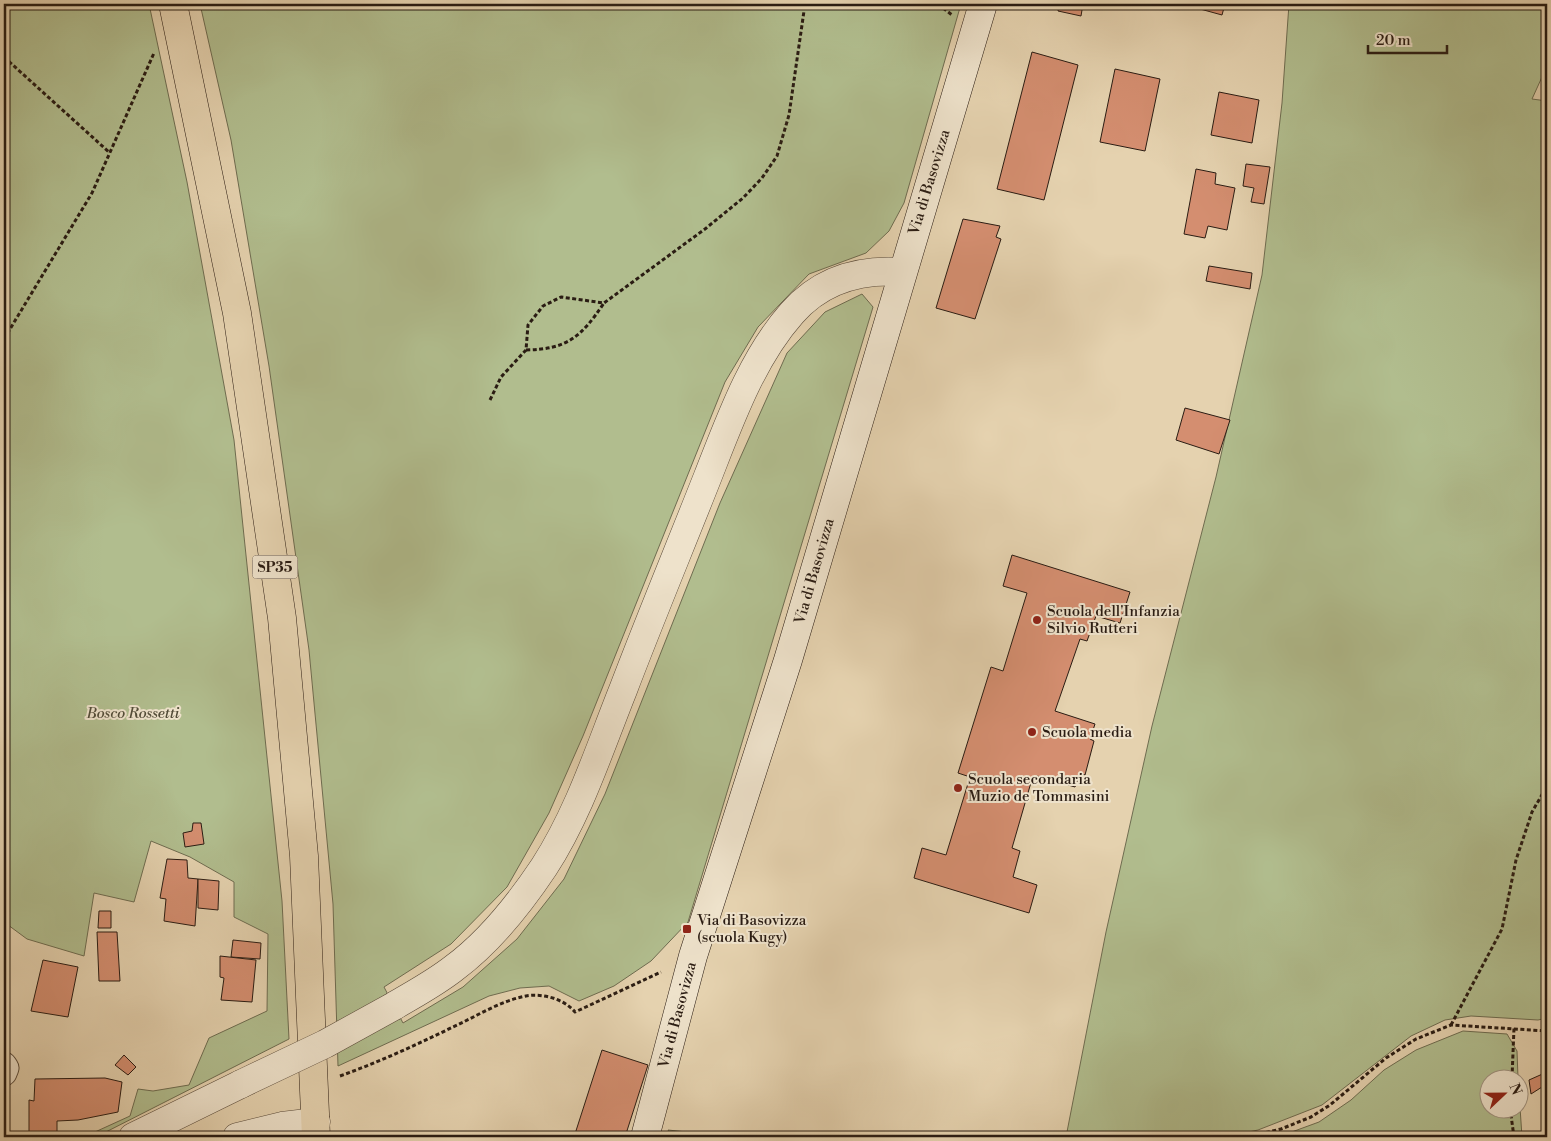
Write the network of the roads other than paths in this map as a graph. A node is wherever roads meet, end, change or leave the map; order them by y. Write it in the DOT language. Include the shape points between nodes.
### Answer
graph roads {
  1 [pos="983,4"];
  2 [pos="173,7"];
  3 [pos="902,272"];
  4 [pos="4,1066"];
  5 [pos="4,1073"];
  6 [pos="316,1130"];
  7 [pos="133,1137"];
  8 [pos="237,1137"];
  9 [pos="645,1137"];
  1 -- 3 [label="street, Via di Basovizza"];
  2 -- 6 [label="main road, SP35" via="237,312 282,618 304,856"];
  3 -- 7 [label="street, bridge" via="860,272 837,280 816,292 793,312 772,339 725,433 570,819 544,866 499,924 456,967 394,1006 325,1044"];
  3 -- 9 [label="street, Via di Basovizza" via="788,660 693,956"];
  4 -- 5 [label="street"];
  6 -- 8 [label="street" via="248,1133"];
}
